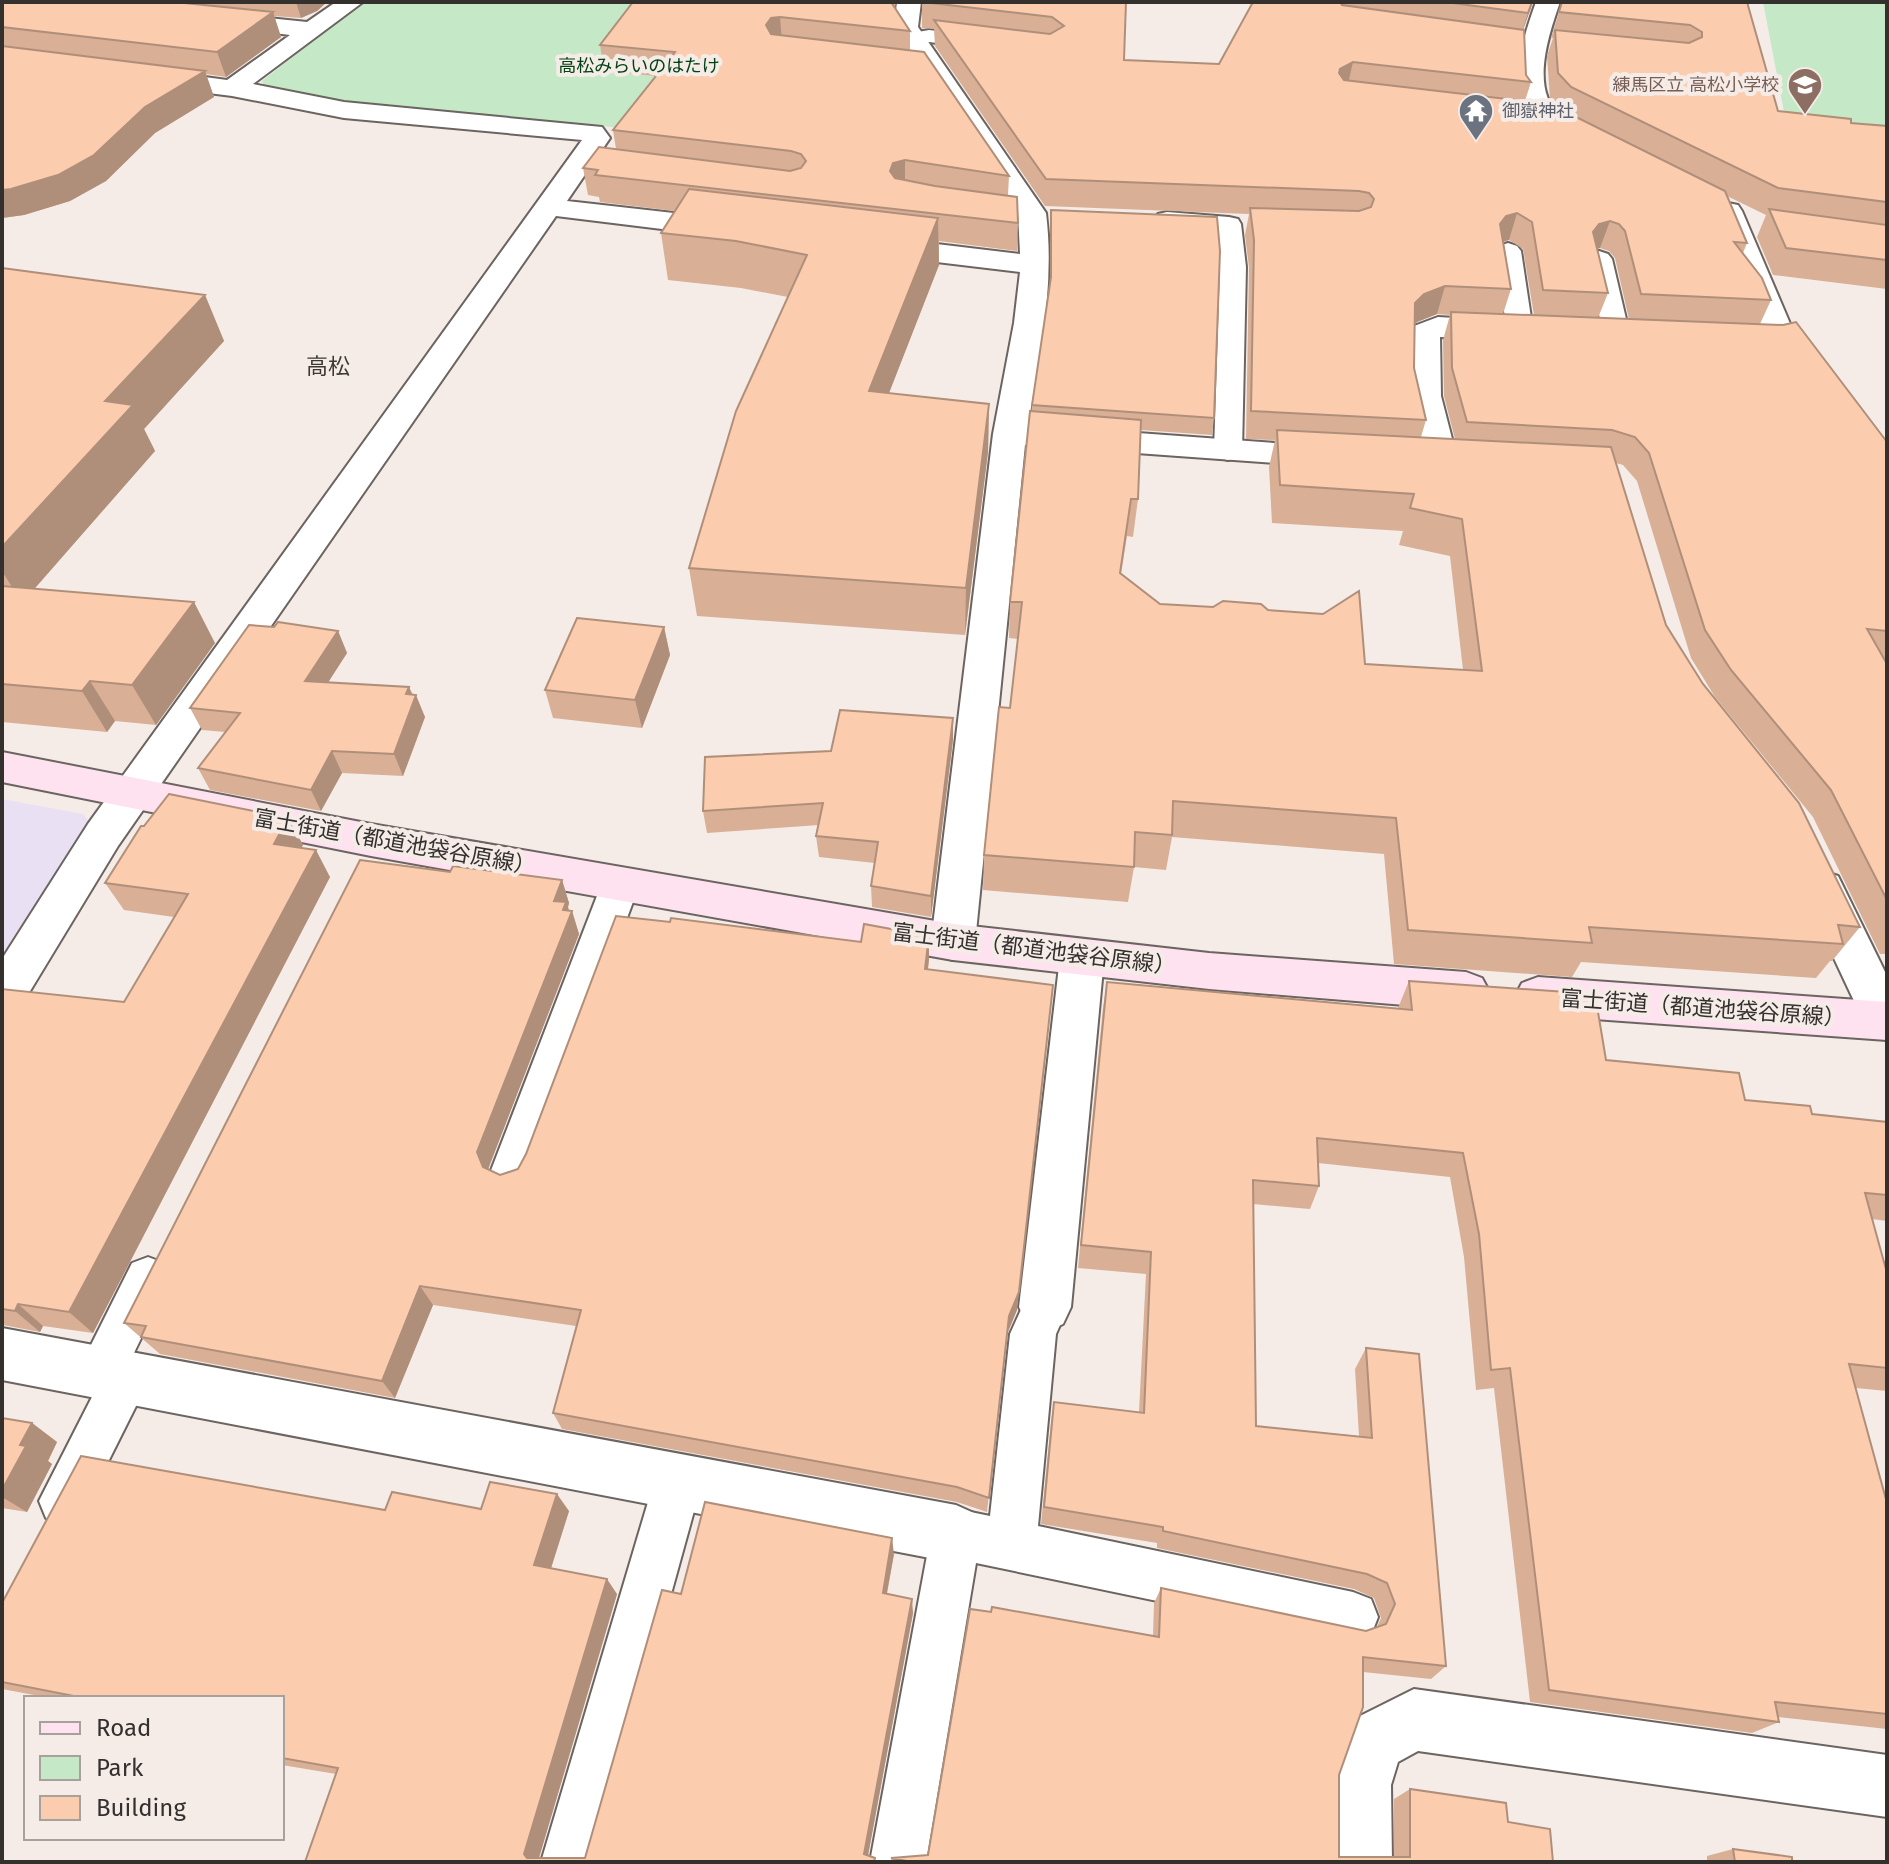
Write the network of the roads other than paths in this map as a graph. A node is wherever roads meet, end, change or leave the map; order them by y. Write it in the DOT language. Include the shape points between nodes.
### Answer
graph roads {
  1 [pos="351,2"];
  2 [pos="909,2"];
  3 [pos="1548,2"];
  4 [pos="189,17"];
  5 [pos="312,30"];
  6 [pos="1004,45"];
  7 [pos="1527,47"];
  8 [pos="1562,48"];
  9 [pos="920,58"];
  10 [pos="128,75"];
  11 [pos="232,88"];
  12 [pos="1522,118"];
  13 [pos="1552,122"];
  14 [pos="1607,150"];
  15 [pos="581,162"];
  16 [pos="611,166"];
  17 [pos="550,207"];
  18 [pos="1148,218"];
  19 [pos="1229,224"];
  20 [pos="1260,225"];
  21 [pos="1758,226"];
  22 [pos="753,231"];
  23 [pos="847,243"];
  24 [pos="1508,251"];
  25 [pos="1599,259"];
  26 [pos="1035,265"];
  27 [pos="1534,331"];
  28 [pos="1618,336"];
  29 [pos="1709,339"];
  30 [pos="1010,434"];
  31 [pos="1228,451"];
  32 [pos="1361,458"];
  33 [pos="1441,462"];
  34 [pos="2,767"];
  35 [pos="134,791"];
  36 [pos="1808,856"];
  37 [pos="621,883"];
  38 [pos="953,942"];
  39 [pos="1082,958"];
  40 [pos="2,998"];
  41 [pos="1886,1021"];
  42 [pos="511,1173"];
  43 [pos="164,1247"];
  44 [pos="1045,1307"];
  45 [pos="2,1354"];
  46 [pos="113,1376"];
  47 [pos="678,1482"];
  48 [pos="956,1534"];
  49 [pos="43,1539"];
  50 [pos="1012,1545"];
  51 [pos="1353,1617"];
  52 [pos="1887,1786"];
  53 [pos="569,1862"];
  54 [pos="898,1862"];
  55 [pos="1360,1862"];
  1 -- 5 [label="street"];
  2 -- 9 [label="street" via="906,27"];
  3 -- 7 [label="street"];
  4 -- 5 [label="street"];
  5 -- 11 [label="street"];
  6 -- 9 [label="lane" via="929,36"];
  7 -- 8 [label="lane"];
  7 -- 13 [label="street" via="1534,101"];
  9 -- 26 [label="street" via="1033,214"];
  10 -- 11 [label="street"];
  11 -- 15 [label="street" via="344,110 597,135"];
  12 -- 13 [label="lane"];
  13 -- 14 [label="street"];
  15 -- 16 [label="lane"];
  15 -- 17 [label="street"];
  17 -- 22 [label="street"];
  17 -- 35 [label="street"];
  18 -- 19 [label="lane"];
  19 -- 20 [label="lane"];
  19 -- 31 [label="lane" via="1233,267"];
  21 -- 29 [label="street" via="1715,205 1779,333 1770,341"];
  23 -- 26 [label="street"];
  24 -- 27 [label="lane"];
  25 -- 28 [label="lane"];
  26 -- 30 [label="street"];
  27 -- 33 [label="street" via="1438,326 1425,333 1425,396"];
  30 -- 31 [label="street"];
  30 -- 38 [label="street"];
  31 -- 32 [label="street"];
  34 -- 35 [label="main road, 富士街道（都道池袋谷原線）"];
  35 -- 37 [label="main road, 富士街道（都道池袋谷原線）" via="364,854"];
  35 -- 40 [label="street"];
  36 -- 41 [label="street"];
  37 -- 38 [label="main road, 富士街道（都道池袋谷原線）"];
  37 -- 42 [label="lane"];
  38 -- 39 [label="main road, 富士街道（都道池袋谷原線）"];
  39 -- 41 [label="main road, 富士街道（都道池袋谷原線）"];
  39 -- 44 [label="street"];
  43 -- 46 [label="lane"];
  44 -- 50 [label="lane" via="1033,1334"];
  45 -- 46 [label="street"];
  46 -- 47 [label="street"];
  46 -- 49 [label="lane"];
  47 -- 48 [label="street"];
  47 -- 53 [label="lane"];
  48 -- 50 [label="lane"];
  48 -- 54 [label="lane"];
  50 -- 51 [label="lane"];
  52 -- 55 [label="street" via="1414,1720 1374,1742 1360,1785"];
}
